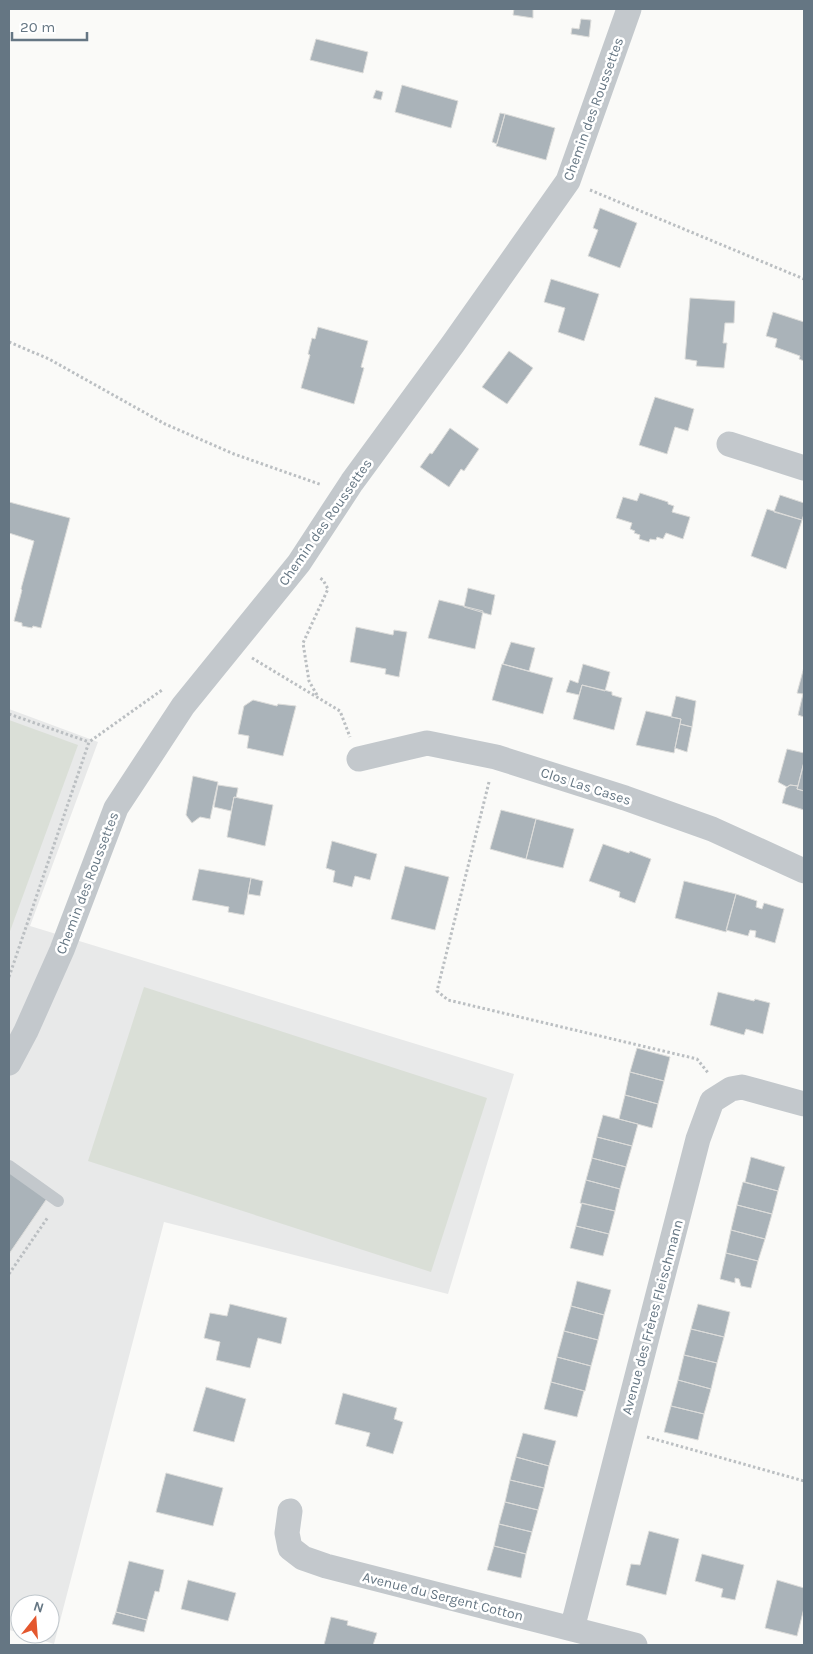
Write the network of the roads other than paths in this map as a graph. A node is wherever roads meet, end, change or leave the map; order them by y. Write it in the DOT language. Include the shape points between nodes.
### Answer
graph roads {
  1 [pos="629,9"];
  2 [pos="729,444"];
  3 [pos="804,468"];
  4 [pos="359,759"];
  5 [pos="804,871"];
  6 [pos="9,1063"];
  7 [pos="804,1104"];
  8 [pos="9,1166"];
  9 [pos="58,1201"];
  10 [pos="290,1511"];
  11 [pos="572,1629"];
  12 [pos="635,1645"];
  1 -- 6 [label="street, Chemin des Roussettes" via="568,181 352,482 299,563 183,706 116,808 62,950"];
  2 -- 3 [label="street"];
  4 -- 5 [label="street, Clos Las Cases" via="427,743 496,758 712,829"];
  7 -- 11 [label="street, Avenue des Frères Fleischmann" via="742,1087 723,1093 712,1101 698,1139"];
  8 -- 9 [label="lane"];
  10 -- 11 [label="street, Avenue du Sergent Cotton" via="287,1533 290,1548 304,1558"];
  11 -- 12 [label="street, Avenue du Sergent Cotton"];
}
